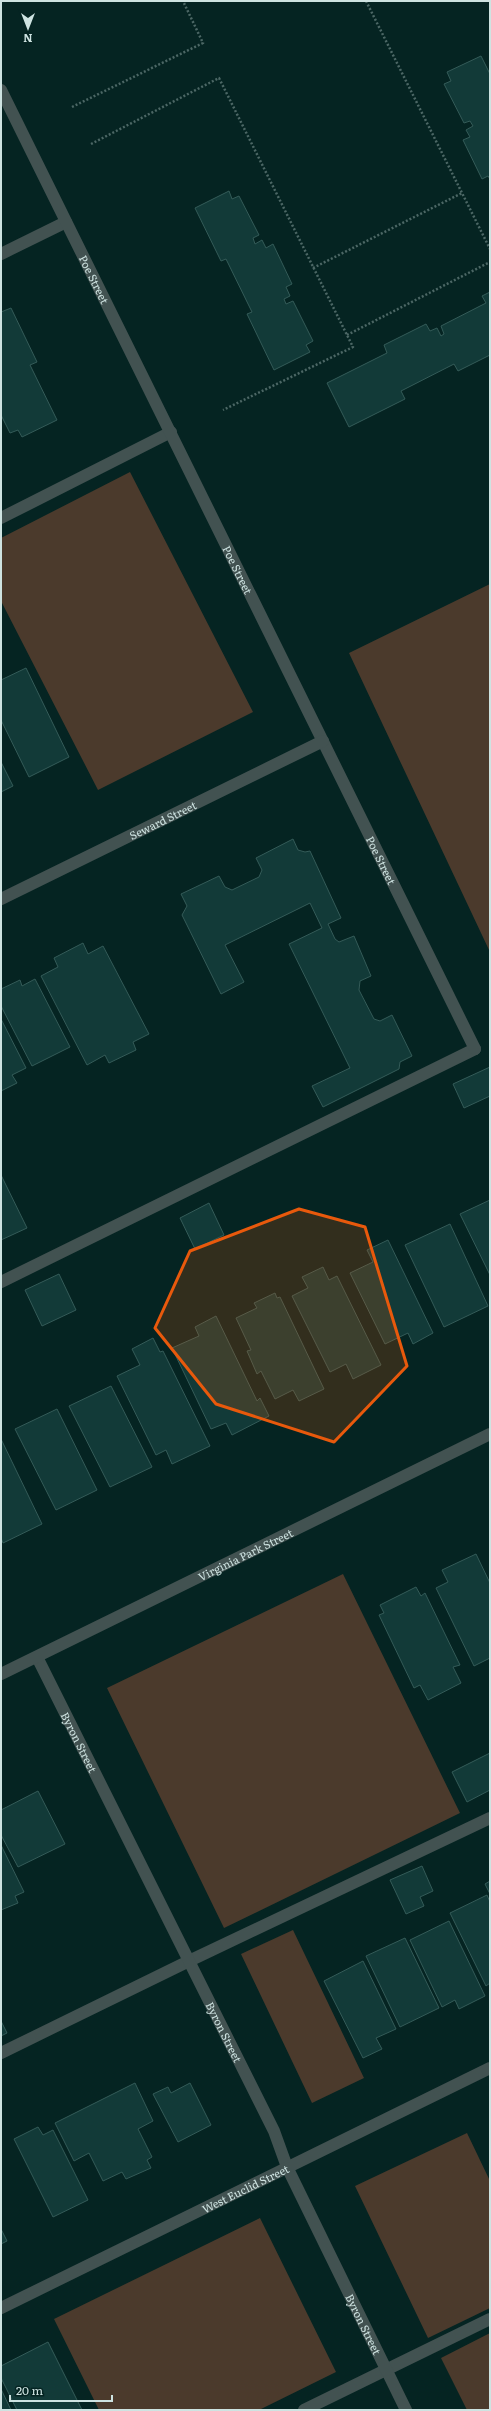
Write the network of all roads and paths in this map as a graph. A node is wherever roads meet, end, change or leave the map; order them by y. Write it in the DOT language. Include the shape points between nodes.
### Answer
graph roads {
  1 [pos="183,1"];
  2 [pos="366,1"];
  3 [pos="1,90"];
  4 [pos="72,107"];
  5 [pos="91,144"];
  6 [pos="462,193"];
  7 [pos="66,222"];
  8 [pos="490,249"];
  9 [pos="1,254"];
  10 [pos="490,262"];
  11 [pos="313,268"];
  12 [pos="347,335"];
  13 [pos="223,410"];
  14 [pos="171,432"];
  15 [pos="1,518"];
  16 [pos="323,740"];
  17 [pos="1,899"];
  18 [pos="1,1282"];
  19 [pos="490,1434"];
  20 [pos="37,1657"];
  21 [pos="1,1674"];
  22 [pos="490,1818"];
  23 [pos="189,1961"];
  24 [pos="1,2053"];
  25 [pos="490,2068"];
  26 [pos="287,2167"];
  27 [pos="1,2308"];
  28 [pos="490,2318"];
  29 [pos="386,2370"];
  30 [pos="304,2410"];
  31 [pos="406,2410"];
  1 -- 4 [label="path" via="203,43"];
  2 -- 6 [label="path"];
  3 -- 7 [label="street, Poe Street"];
  5 -- 11 [label="path" via="219,78"];
  6 -- 8 [label="path"];
  6 -- 11 [label="path"];
  7 -- 9 [label="street"];
  7 -- 14 [label="street, Poe Street"];
  10 -- 12 [label="path"];
  11 -- 12 [label="path"];
  12 -- 13 [label="path" via="353,347"];
  14 -- 15 [label="street"];
  14 -- 16 [label="street, Poe Street"];
  16 -- 17 [label="street, Seward Street"];
  16 -- 18 [label="street, Poe Street" via="476,1048"];
  19 -- 20 [label="street, Virginia Park Street"];
  20 -- 21 [label="street, Virginia Park Street"];
  20 -- 23 [label="street, Byron Street"];
  22 -- 23 [label="street"];
  23 -- 24 [label="street"];
  23 -- 26 [label="street, Byron Street" via="274,2131"];
  25 -- 26 [label="street, West Euclid Street"];
  26 -- 27 [label="street, West Euclid Street"];
  26 -- 29 [label="street, Byron Street"];
  28 -- 29 [label="street"];
  29 -- 30 [label="street"];
  29 -- 31 [label="street, Byron Street"];
}
